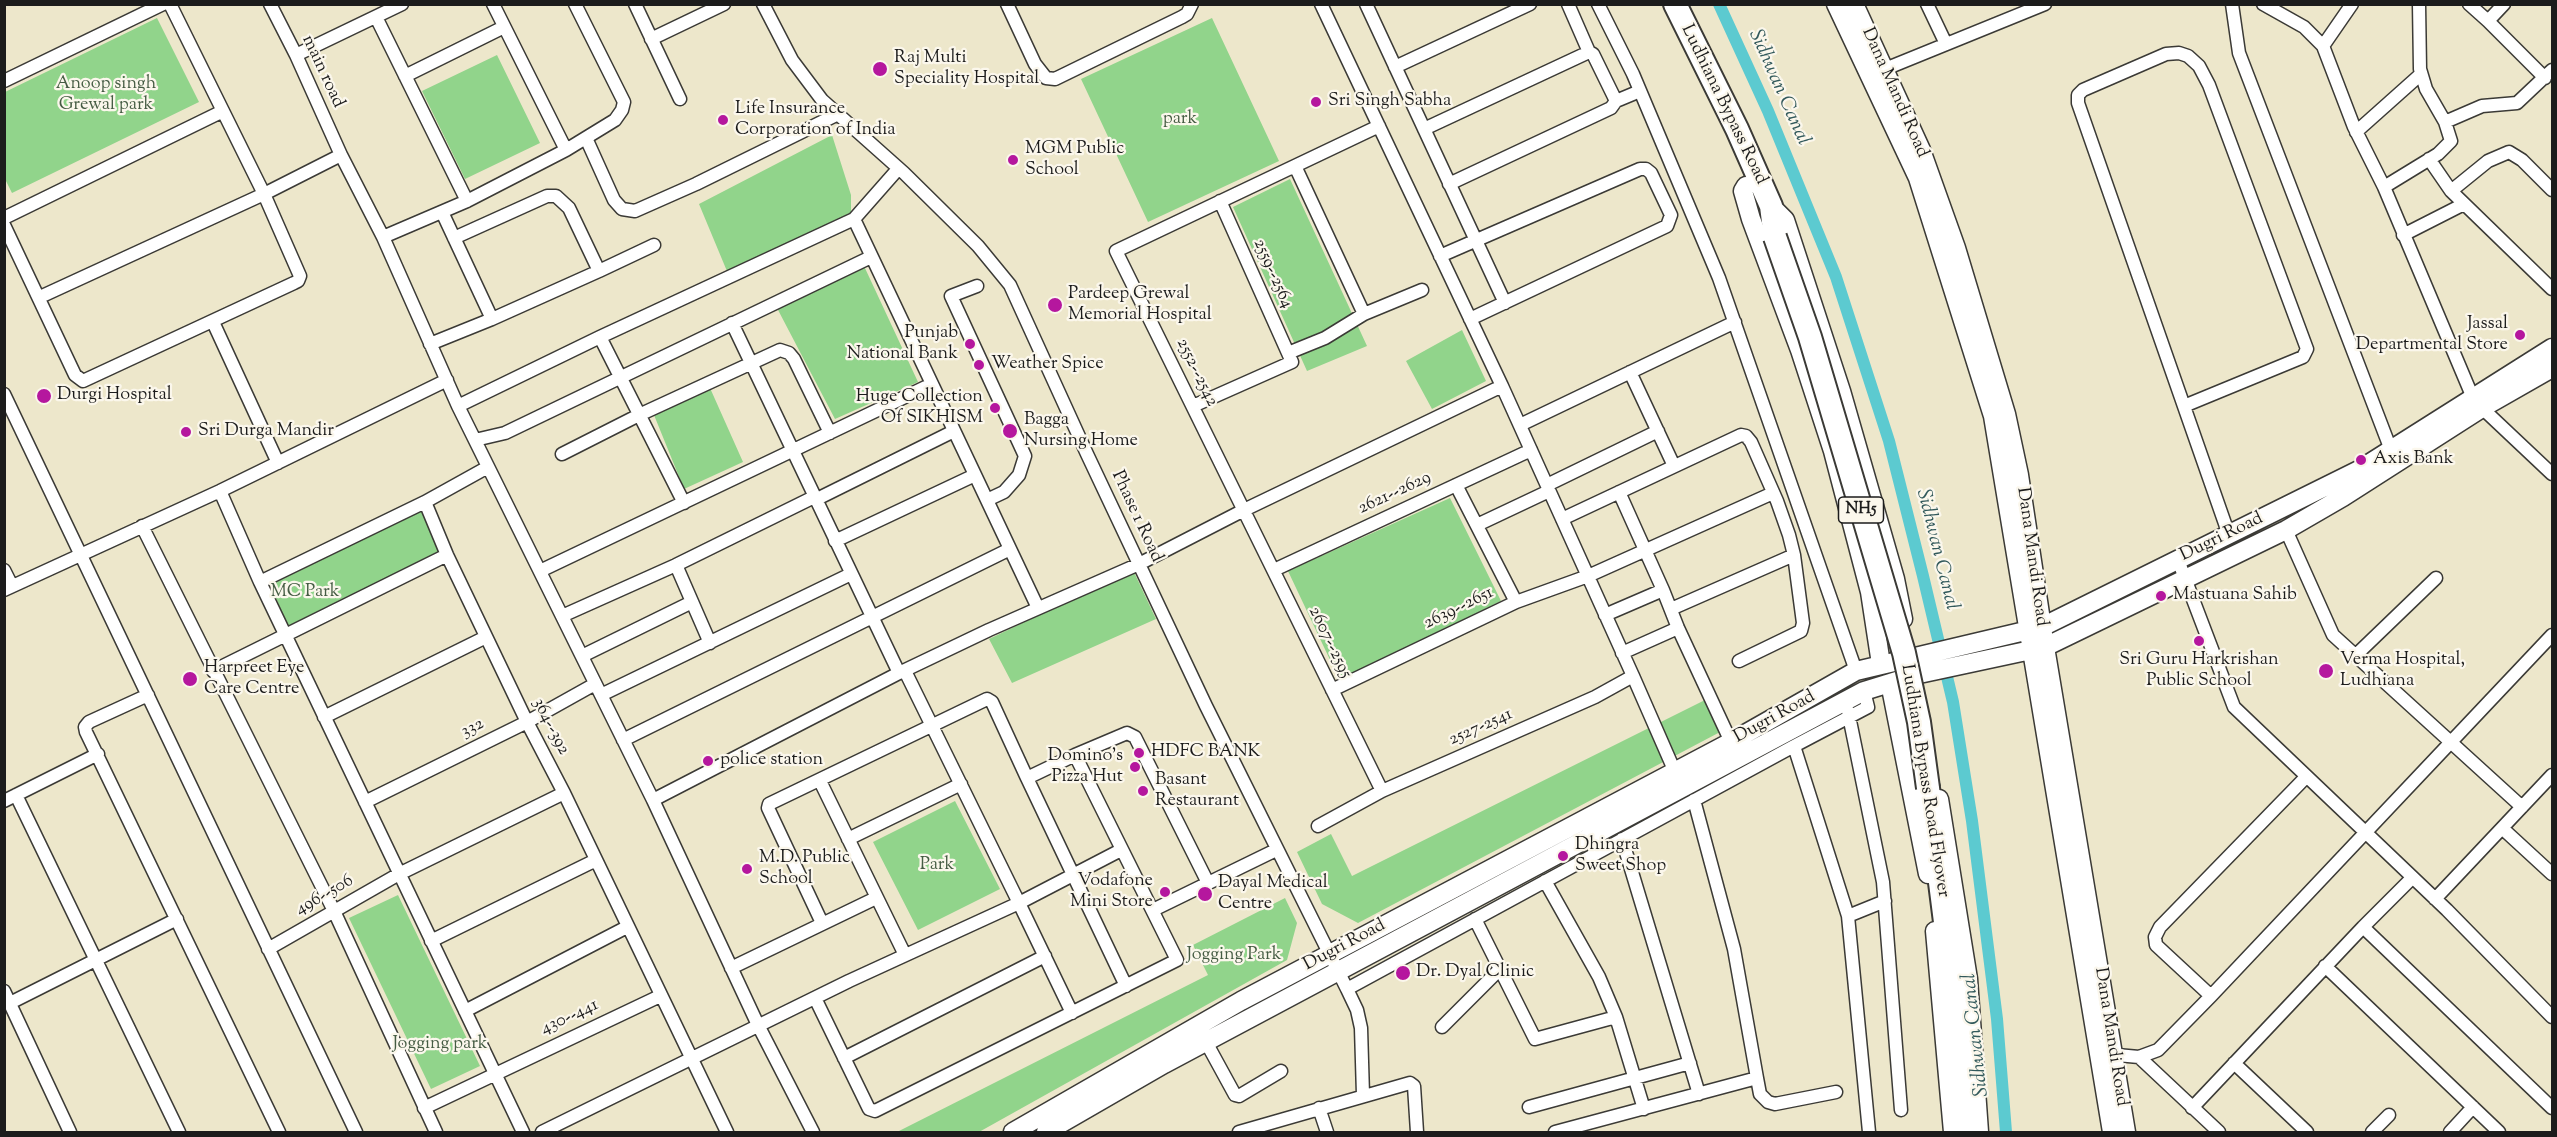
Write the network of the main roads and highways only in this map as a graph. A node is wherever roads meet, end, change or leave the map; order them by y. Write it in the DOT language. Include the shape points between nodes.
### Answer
graph roads {
  1 [pos="1662,4"];
  2 [pos="1675,4"];
  3 [pos="1746,186"];
  4 [pos="1771,206"];
  5 [pos="1774,235"];
  6 [pos="1965,1132"];
  1 -- 3 [label="highway, Ludhiana Bypass Road / NH5" via="1726,134"];
  2 -- 4 [label="highway, Ludhiana Bypass Road / NH5"];
  3 -- 5 [label="highway, Ludhiana Bypass Road Flyover / NH5"];
  4 -- 5 [label="highway, Ludhiana Bypass Road Flyover / NH5"];
  5 -- 6 [label="highway, Ludhiana Bypass Road Flyover / NH5, bridge" via="1810,337 1897,630 1919,722 1949,946"];
}
